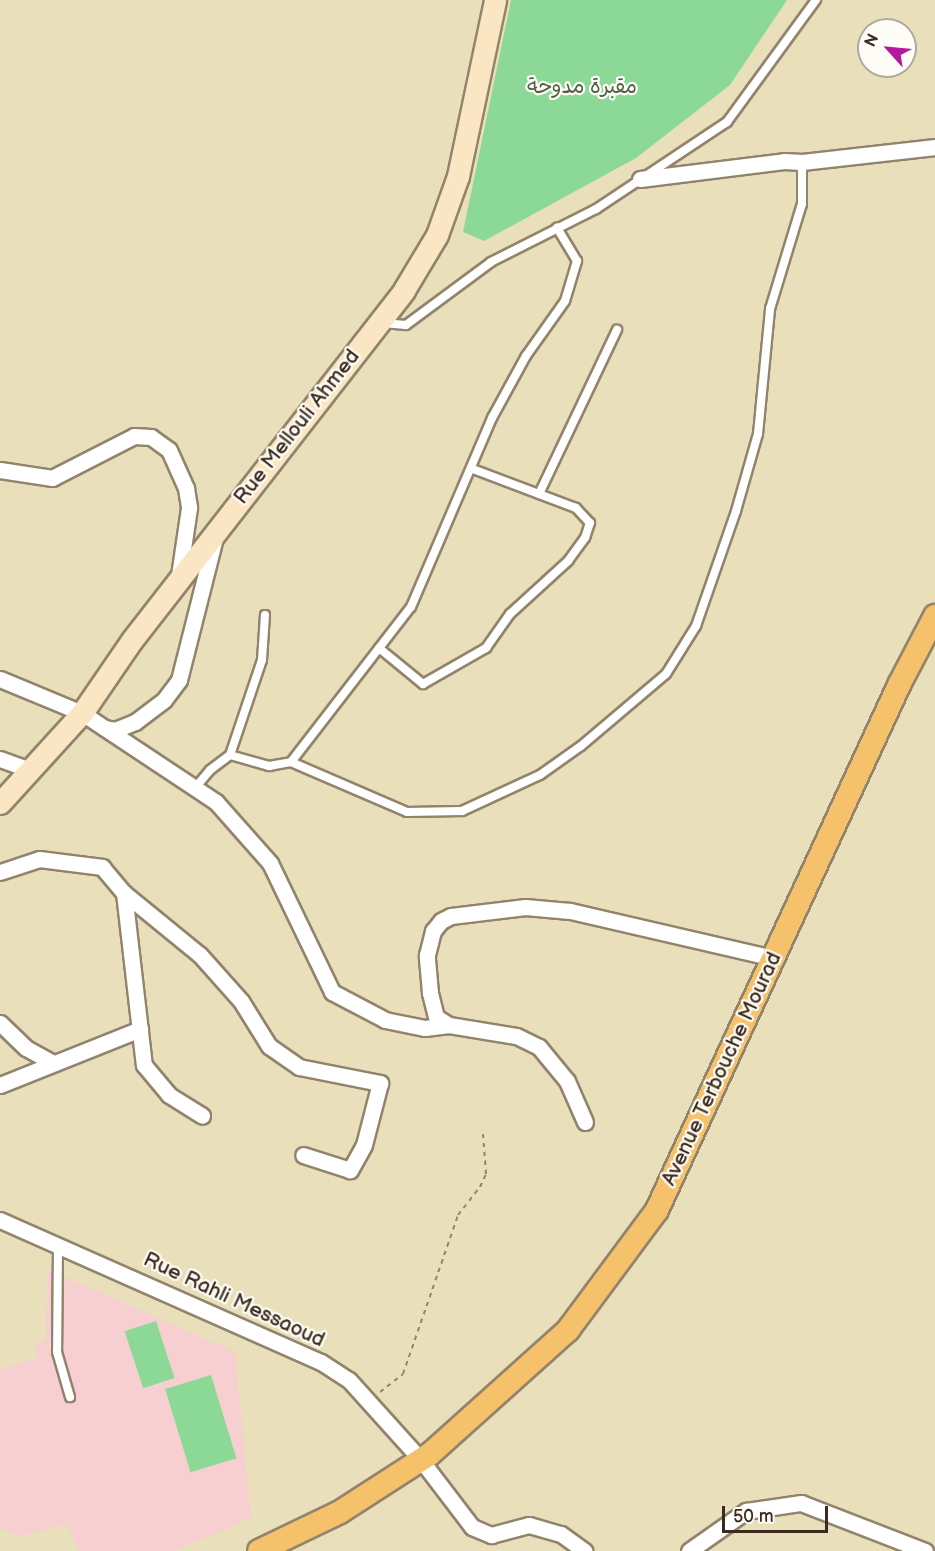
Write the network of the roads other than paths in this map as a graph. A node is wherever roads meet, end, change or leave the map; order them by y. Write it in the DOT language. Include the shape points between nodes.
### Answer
graph roads {
  1 [pos="495,0"];
  2 [pos="816,0"];
  3 [pos="935,147"];
  4 [pos="802,162"];
  5 [pos="640,179"];
  6 [pos="557,228"];
  7 [pos="378,323"];
  8 [pos="617,330"];
  9 [pos="473,469"];
  10 [pos="0,470"];
  11 [pos="539,494"];
  12 [pos="216,532"];
  13 [pos="178,580"];
  14 [pos="265,615"];
  15 [pos="935,616"];
  16 [pos="379,648"];
  17 [pos="0,679"];
  18 [pos="82,713"];
  19 [pos="105,728"];
  20 [pos="230,755"];
  21 [pos="0,759"];
  22 [pos="291,762"];
  23 [pos="28,769"];
  24 [pos="195,788"];
  25 [pos="0,803"];
  26 [pos="0,872"];
  27 [pos="124,893"];
  28 [pos="772,958"];
  29 [pos="0,1023"];
  30 [pos="449,1025"];
  31 [pos="140,1029"];
  32 [pos="51,1062"];
  33 [pos="0,1085"];
  34 [pos="202,1116"];
  35 [pos="585,1122"];
  36 [pos="303,1155"];
  37 [pos="0,1220"];
  38 [pos="58,1244"];
  39 [pos="70,1397"];
  40 [pos="421,1460"];
  41 [pos="259,1551"];
  42 [pos="584,1551"];
  43 [pos="688,1551"];
  44 [pos="926,1551"];
  1 -- 7 [label="street, Rue Mellouli Ahmed" via="458,177 437,235"];
  2 -- 5 [label="lane" via="727,122"];
  3 -- 4 [label="street"];
  4 -- 5 [label="street"];
  4 -- 22 [label="lane" via="802,204 770,309 758,434 696,626 666,674 581,746 540,775 462,811 407,812"];
  5 -- 6 [label="lane"];
  6 -- 7 [label="lane" via="491,262 406,325"];
  6 -- 9 [label="lane" via="578,261 566,301 526,356 492,418"];
  7 -- 12 [label="street, Rue Mellouli Ahmed"];
  8 -- 11 [label="lane"];
  9 -- 11 [label="lane"];
  9 -- 16 [label="lane" via="411,607"];
  10 -- 13 [label="street" via="52,478 134,436 151,437 176,460 188,498 188,526"];
  11 -- 16 [label="lane" via="576,508 590,523 585,538 568,561 510,614 486,648 423,684"];
  12 -- 13 [label="street, Rue Mellouli Ahmed"];
  12 -- 19 [label="street" via="179,680 164,700 135,722 115,730"];
  13 -- 18 [label="street, Rue Mellouli Ahmed"];
  14 -- 20 [label="lane" via="262,660"];
  15 -- 28 [label="main road, Avenue Terbouche Mourad"];
  16 -- 22 [label="lane"];
  17 -- 18 [label="street"];
  18 -- 19 [label="street"];
  18 -- 23 [label="street, Rue Mellouli Ahmed"];
  19 -- 24 [label="street"];
  20 -- 22 [label="lane" via="269,766"];
  20 -- 24 [label="lane"];
  21 -- 23 [label="street"];
  23 -- 25 [label="street, Rue Mellouli Ahmed"];
  24 -- 30 [label="street" via="216,802 270,863 332,992 385,1020 425,1028"];
  26 -- 27 [label="street" via="39,859 102,867"];
  27 -- 31 [label="street"];
  27 -- 36 [label="street" via="200,955 241,1001 269,1046 299,1067 380,1083 364,1145 350,1170"];
  28 -- 30 [label="street" via="570,910 525,907 451,916 432,931 427,954 436,1017"];
  28 -- 40 [label="main road, Avenue Terbouche Mourad" via="657,1210 568,1330"];
  29 -- 32 [label="street" via="26,1048"];
  30 -- 35 [label="street" via="516,1036 539,1047 567,1081"];
  31 -- 32 [label="street"];
  31 -- 34 [label="street" via="144,1065 169,1095"];
  32 -- 33 [label="street"];
  37 -- 38 [label="street, Rue Rahli Messaoud"];
  38 -- 39 [label="lane" via="57,1352"];
  38 -- 40 [label="street, Rue Rahli Messaoud" via="321,1362 349,1380"];
  40 -- 41 [label="main road, Avenue Terbouche Mourad" via="340,1512"];
  40 -- 42 [label="street, Rue Rahli Messaoud" via="472,1527 491,1535 529,1525 561,1534"];
  43 -- 44 [label="street" via="746,1511 801,1503"];
}
